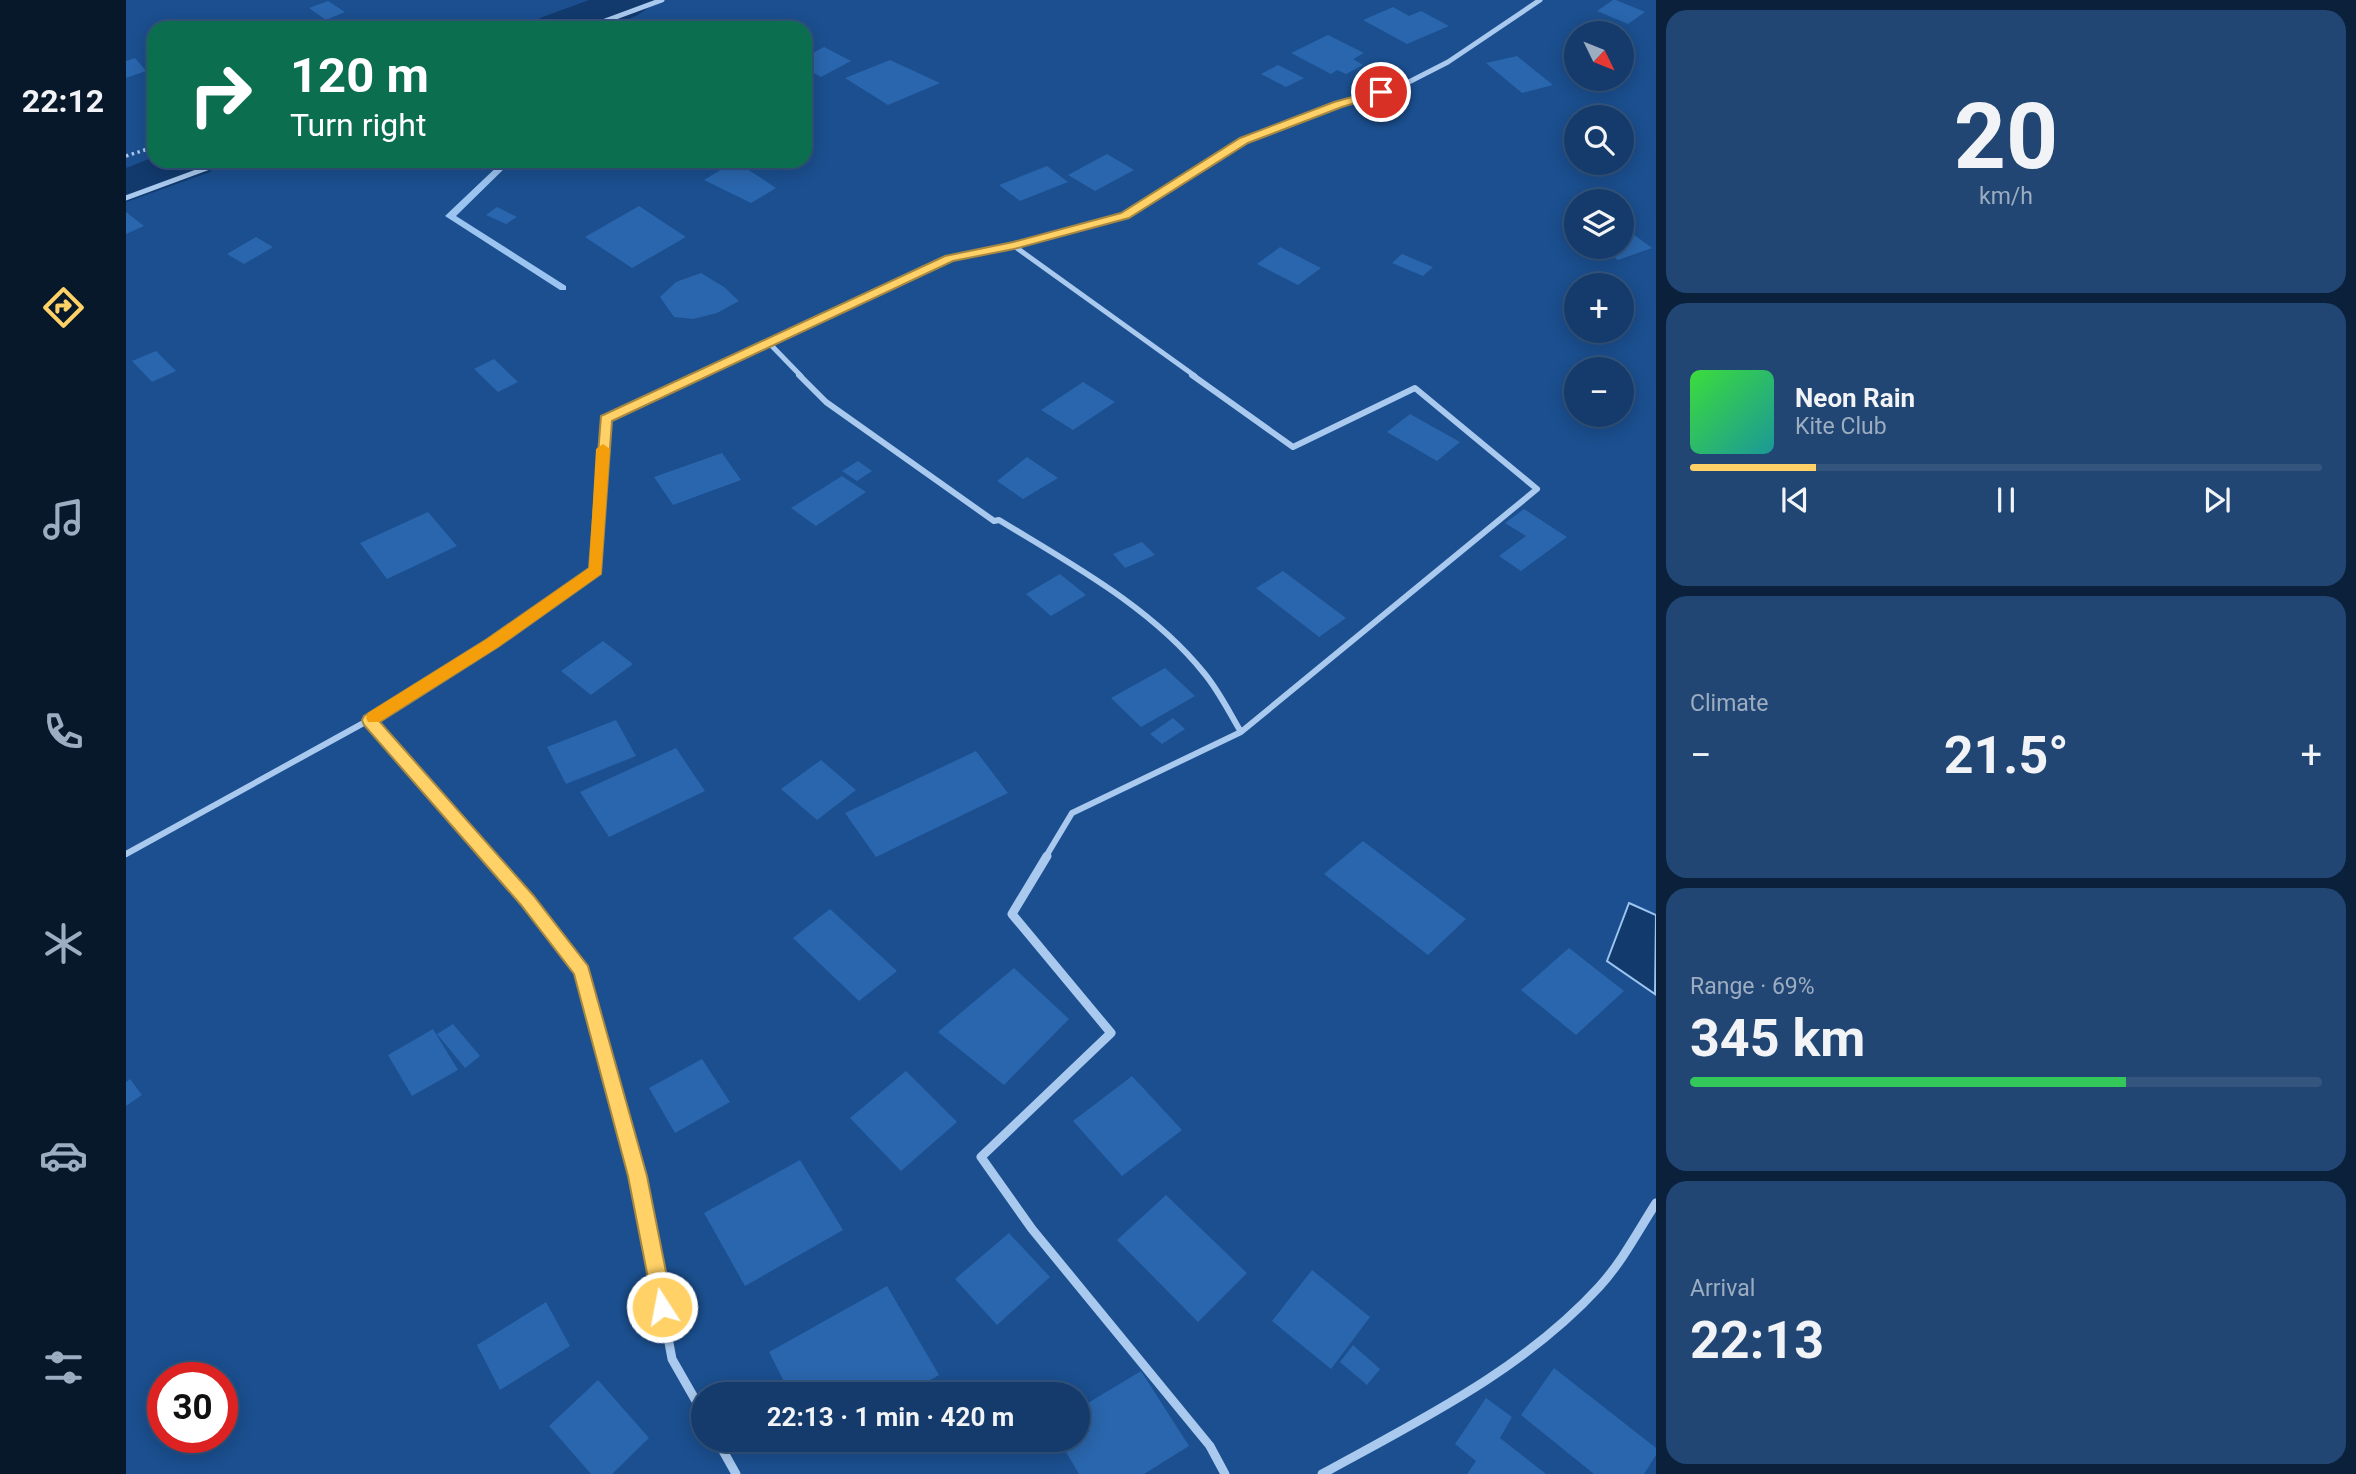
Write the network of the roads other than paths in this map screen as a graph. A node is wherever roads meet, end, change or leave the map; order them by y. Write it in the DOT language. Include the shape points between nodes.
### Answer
graph roads {
  1 [pos="662,0"];
  2 [pos="1523,0"];
  3 [pos="1540,0"];
  4 [pos="1532,4"];
  5 [pos="605,21"];
  6 [pos="207,168"];
  7 [pos="126,198"];
  8 [pos="1014,246"];
  9 [pos="768,342"];
  10 [pos="369,720"];
  11 [pos="1241,732"];
  12 [pos="126,854"];
  13 [pos="1656,1203"];
  14 [pos="691,1392"];
  15 [pos="724,1452"];
  16 [pos="736,1474"];
  17 [pos="1225,1474"];
  18 [pos="1322,1474"];
  1 -- 5 [label="street"];
  2 -- 4 [label="street"];
  3 -- 4 [label="street"];
  4 -- 8 [label="street" via="1403,86 1338,104 1244,141 1125,216"];
  6 -- 7 [label="street"];
  8 -- 9 [label="street" via="950,258"];
  8 -- 11 [label="street" via="1293,447 1415,388 1537,489"];
  9 -- 10 [label="street" via="606,419 596,571 493,643"];
  9 -- 11 [label="street" via="826,402 994,521 1081,570 1153,619 1200,667"];
  10 -- 12 [label="street"];
  10 -- 14 [label="street" via="527,900 582,971 638,1176 672,1359"];
  11 -- 17 [label="street" via="1072,813 1012,914 1111,1033 981,1157 1032,1228 1210,1446"];
  13 -- 18 [label="street" via="1600,1287 1547,1337 1485,1382"];
  15 -- 16 [label="street"];
}
